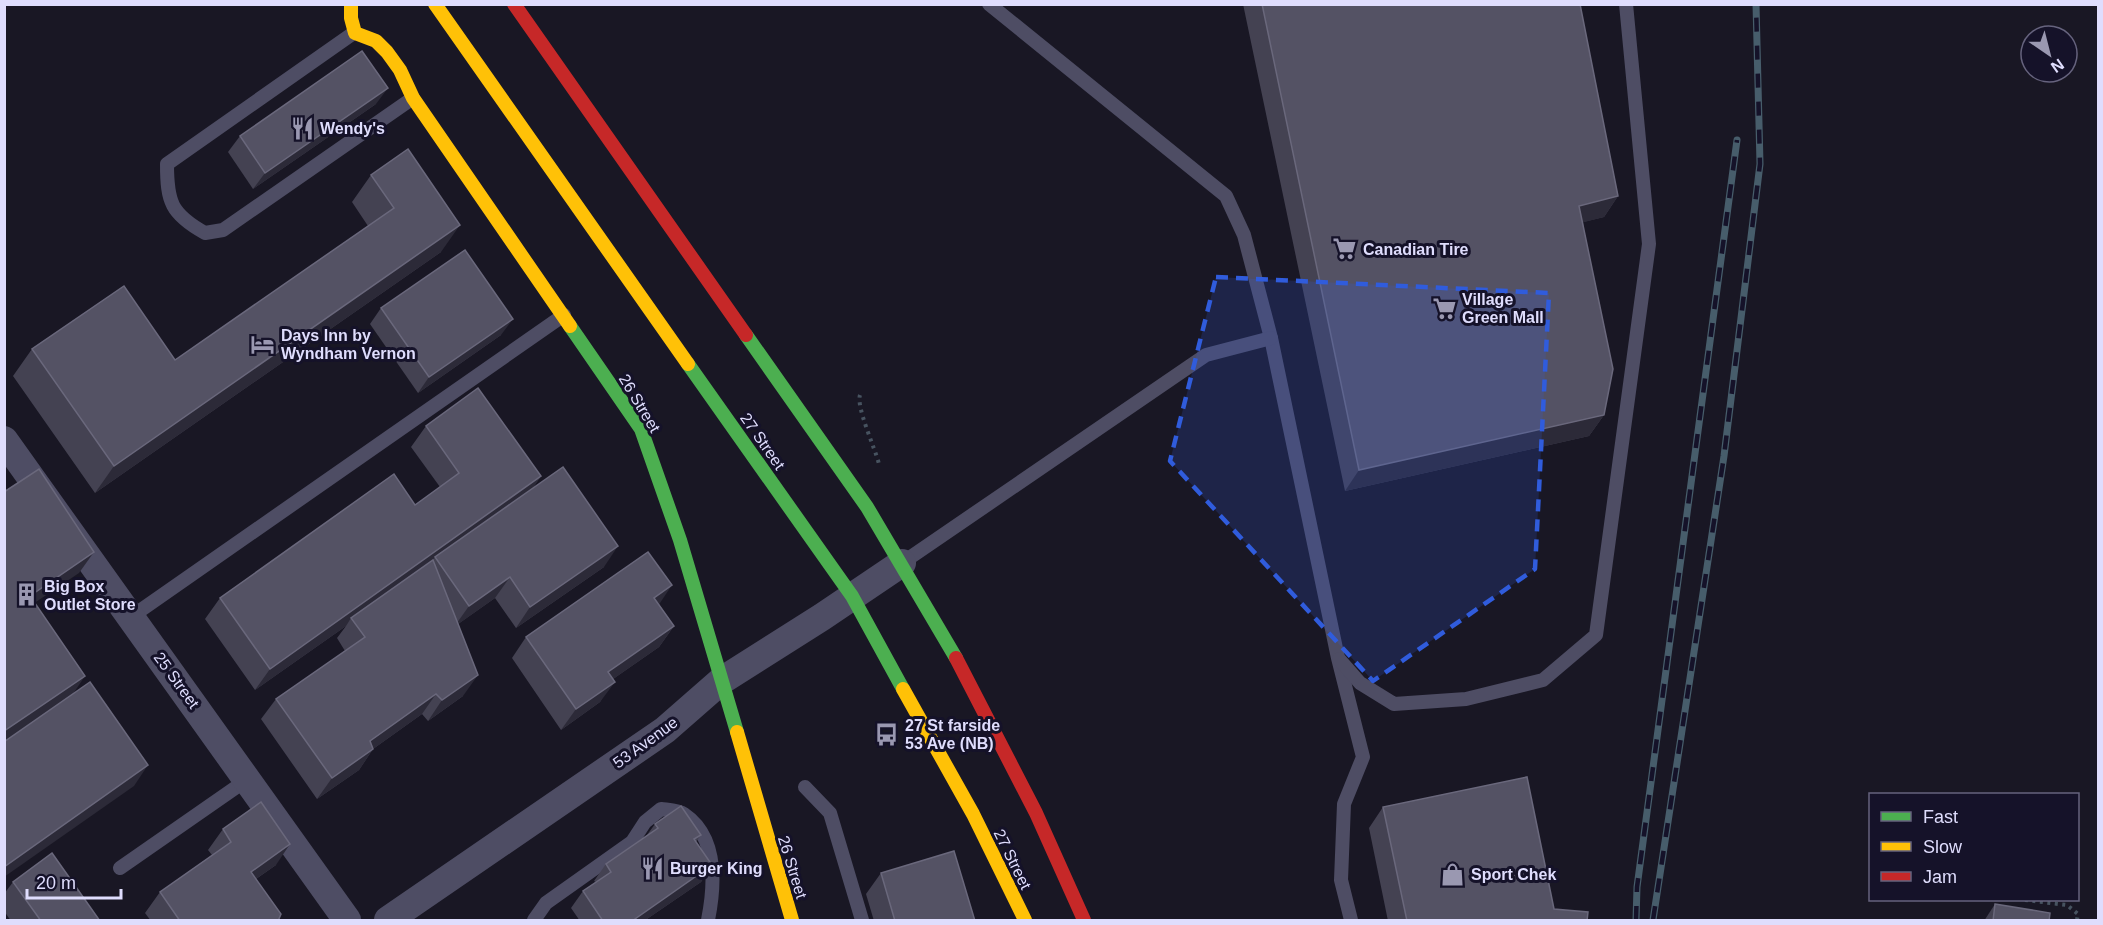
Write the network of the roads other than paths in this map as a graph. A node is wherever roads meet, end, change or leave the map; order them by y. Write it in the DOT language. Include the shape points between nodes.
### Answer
graph roads {
  1 [pos="351,4"];
  2 [pos="435,4"];
  3 [pos="514,4"];
  4 [pos="989,4"];
  5 [pos="1626,4"];
  6 [pos="356,33"];
  7 [pos="413,98"];
  8 [pos="564,315"];
  9 [pos="1271,338"];
  10 [pos="6,447"];
  11 [pos="902,562"];
  12 [pos="852,596"];
  13 [pos="131,617"];
  14 [pos="1338,658"];
  15 [pos="721,681"];
  16 [pos="248,778"];
  17 [pos="805,787"];
  18 [pos="120,868"];
  19 [pos="402,917"];
  20 [pos="347,921"];
  21 [pos="534,921"];
  22 [pos="708,921"];
  23 [pos="792,921"];
  24 [pos="862,921"];
  25 [pos="1025,921"];
  26 [pos="1083,921"];
  27 [pos="1351,921"];
  1 -- 6 [label="main road" via="349,23"];
  2 -- 12 [label="main road, 27 Street"];
  3 -- 11 [label="main road"];
  4 -- 9 [label="lane" via="1226,196 1244,235"];
  5 -- 14 [label="lane" via="1649,244 1596,634 1544,680 1466,699 1394,704 1360,683"];
  6 -- 7 [label="main road, 26 Street" via="380,43 402,71"];
  6 -- 7 [label="lane" via="167,164 167,196 184,222 205,233 223,230"];
  7 -- 8 [label="main road, 26 Street"];
  8 -- 13 [label="lane"];
  8 -- 15 [label="main road, 26 Street" via="641,429 680,540"];
  9 -- 11 [label="lane" via="1206,355"];
  9 -- 14 [label="lane"];
  10 -- 13 [label="street, 25 Street"];
  11 -- 12 [label="street, 53 Avenue"];
  11 -- 26 [label="main road" via="980,697 1062,867"];
  12 -- 15 [label="street, 53 Avenue"];
  12 -- 25 [label="main road, 27 Street" via="973,814"];
  13 -- 16 [label="street, 25 Street"];
  14 -- 27 [label="lane" via="1363,757 1344,804 1341,880"];
  15 -- 19 [label="street, 53 Avenue" via="665,730"];
  15 -- 23 [label="main road, 26 Street"];
  16 -- 18 [label="lane"];
  16 -- 20 [label="street, 25 Street"];
  17 -- 24 [label="lane" via="830,813"];
  21 -- 22 [label="lane" via="546,903 632,842 645,822 661,809 682,812 702,833 714,876"];
}
